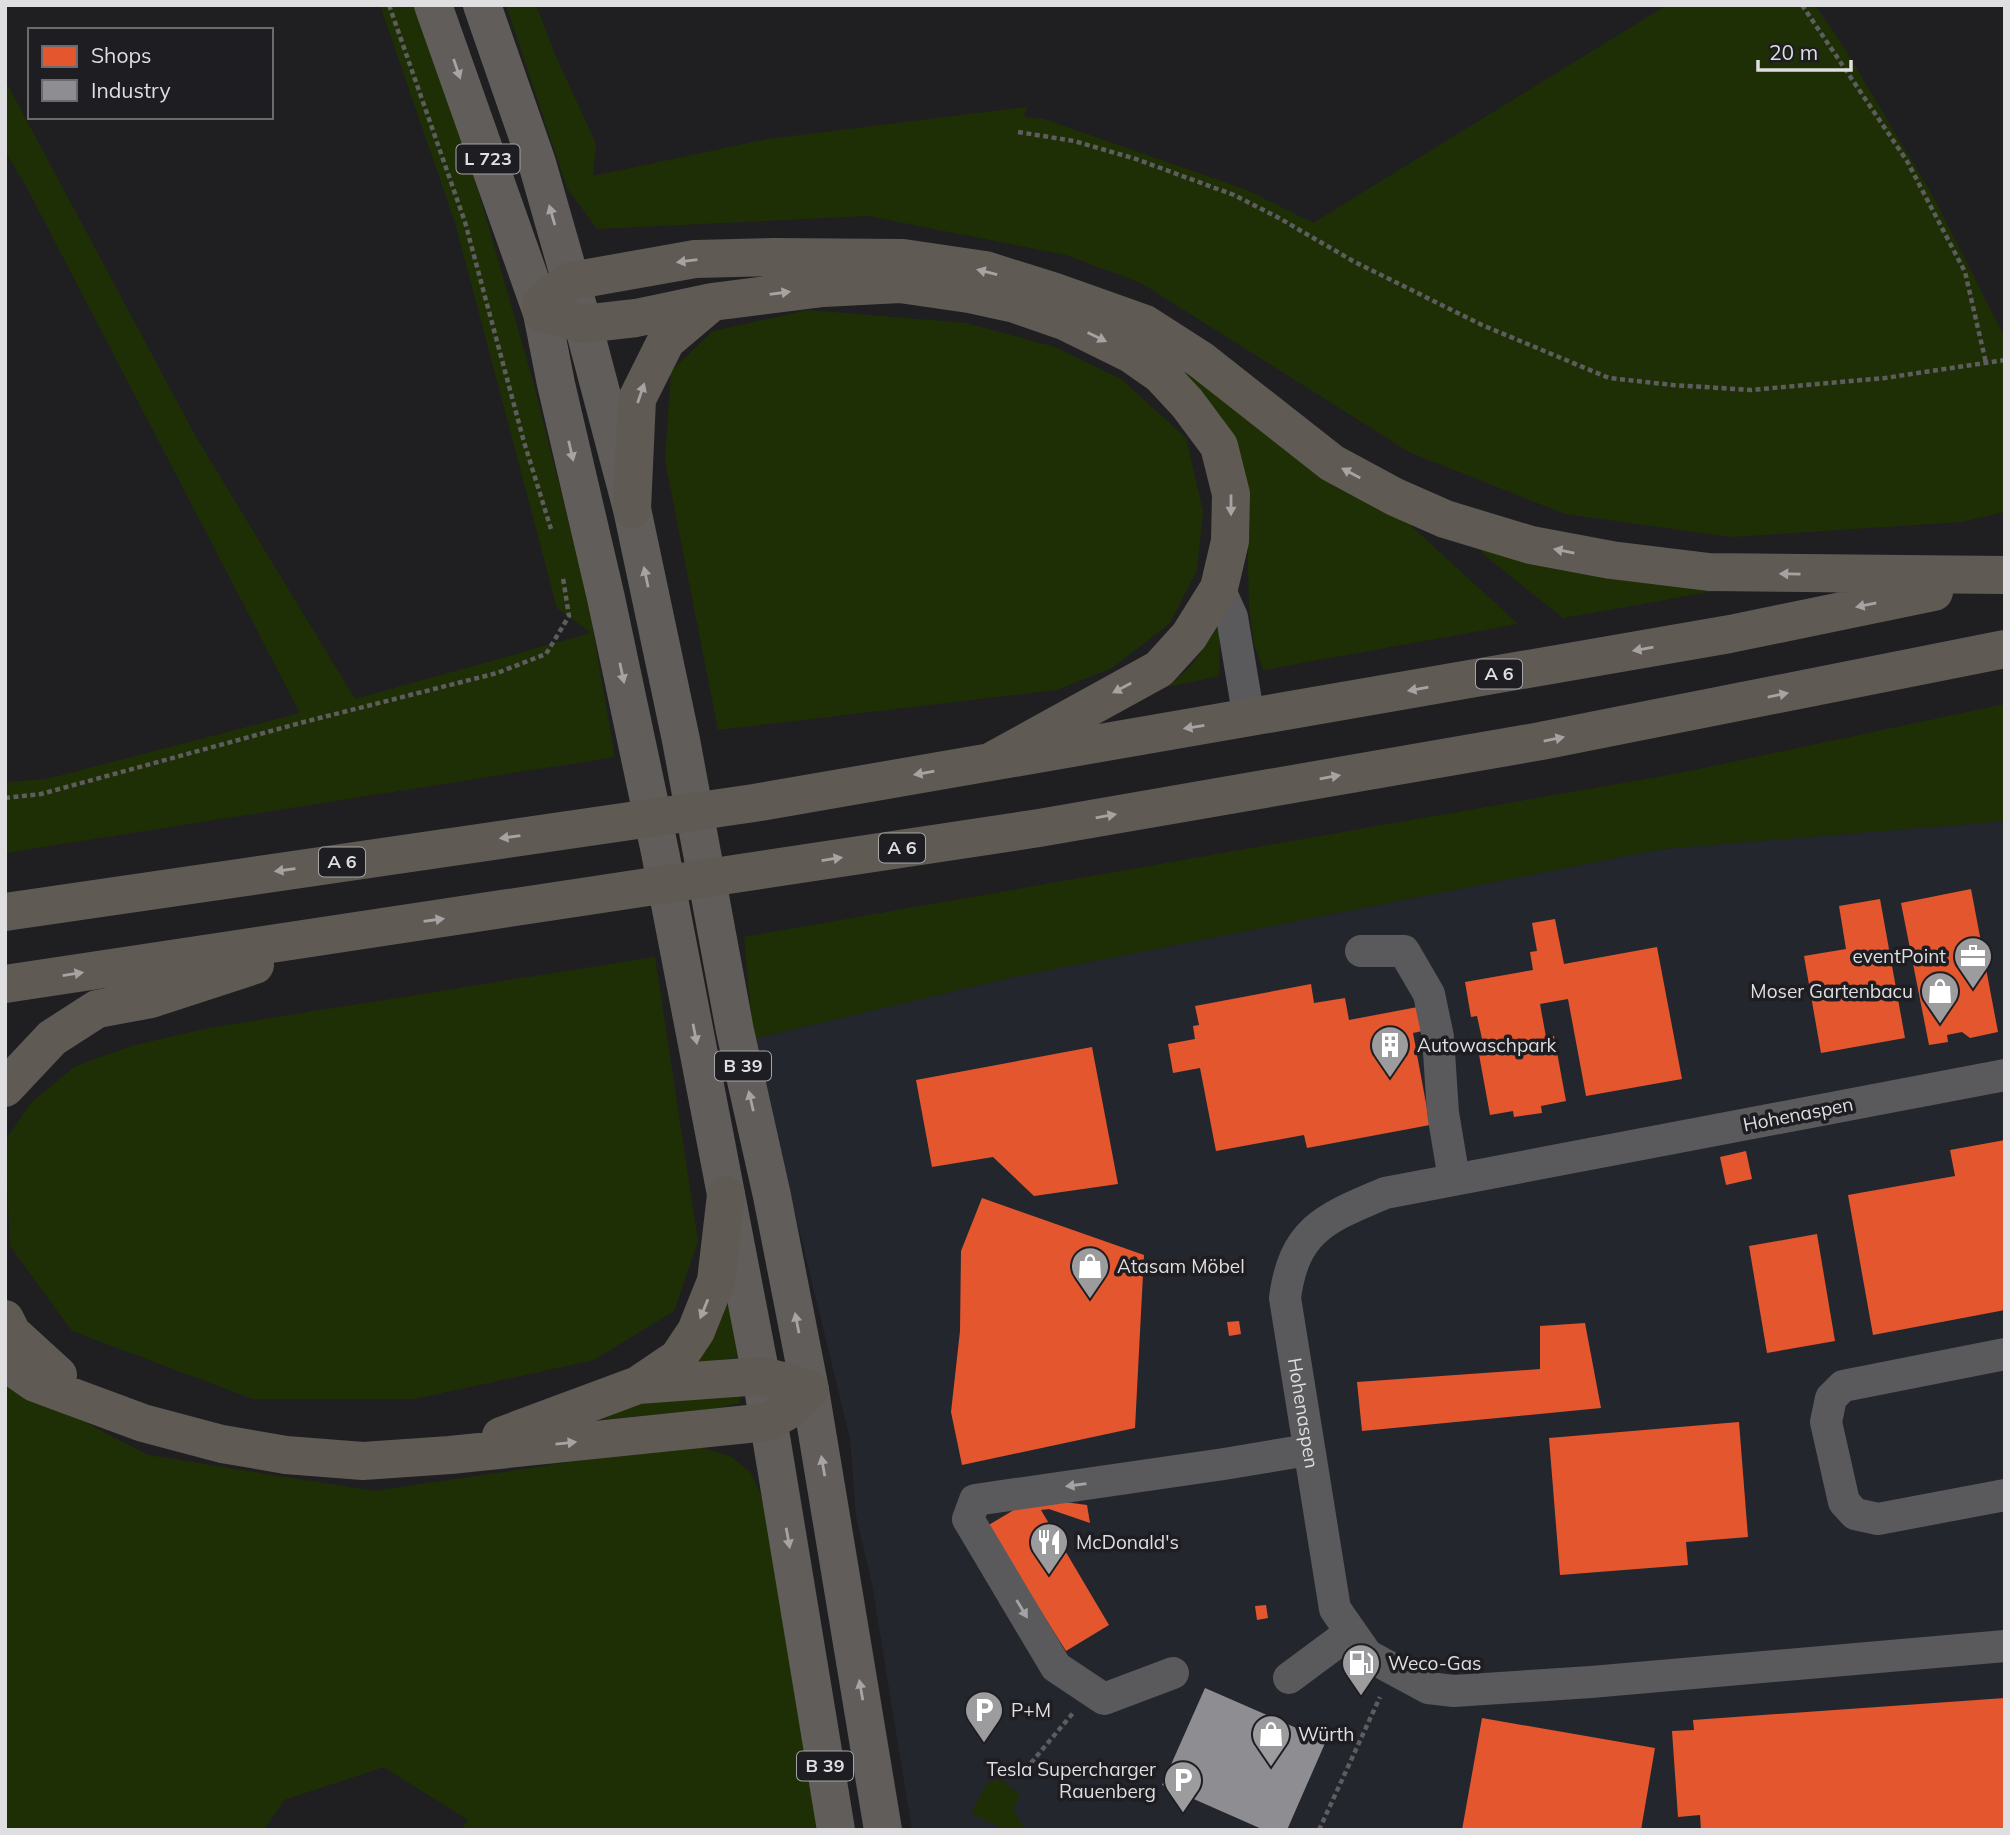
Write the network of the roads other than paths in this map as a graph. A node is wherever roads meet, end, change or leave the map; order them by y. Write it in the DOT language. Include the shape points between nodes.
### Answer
graph roads {
  1 [pos="433,5"];
  2 [pos="482,5"];
  3 [pos="571,281"];
  4 [pos="712,302"];
  5 [pos="542,313"];
  6 [pos="583,324"];
  7 [pos="556,384"];
  8 [pos="632,509"];
  9 [pos="2005,577"];
  10 [pos="1219,588"];
  11 [pos="2005,649"];
  12 [pos="1249,719"];
  13 [pos="992,761"];
  14 [pos="5,912"];
  15 [pos="367,930"];
  16 [pos="1361,951"];
  17 [pos="5,984"];
  18 [pos="2005,1075"];
  19 [pos="5,1088"];
  20 [pos="1454,1179"];
  21 [pos="726,1195"];
  22 [pos="5,1320"];
  23 [pos="2005,1354"];
  24 [pos="5,1362"];
  25 [pos="761,1376"];
  26 [pos="638,1385"];
  27 [pos="810,1390"];
  28 [pos="86,1401"];
  29 [pos="768,1422"];
  30 [pos="1308,1450"];
  31 [pos="450,1455"];
  32 [pos="2005,1495"];
  33 [pos="1351,1632"];
  34 [pos="2005,1646"];
  35 [pos="1173,1673"];
  36 [pos="1289,1678"];
  37 [pos="835,1830"];
  38 [pos="883,1830"];
  1 -- 5 [label="main road, L 723, one-way"];
  3 -- 2 [label="main road, L 723, one-way" via="537,163"];
  3 -- 5 [label="highway" via="549,296 541,305"];
  3 -- 6 [label="main road, L 723"];
  9 -- 3 [label="highway, one-way" via="1709,572 1544,548 1469,527 1395,497 1332,463 1201,360 1145,324 985,270 903,258 695,259"];
  4 -- 6 [label="highway"];
  8 -- 4 [label="highway, one-way" via="637,399 666,341"];
  4 -- 10 [label="highway, one-way" via="900,284 1016,304 1064,321 1131,354 1161,375 1219,446 1231,494 1230,541"];
  5 -- 6 [label="highway"];
  5 -- 7 [label="main road, L 723"];
  6 -- 8 [label="main road, L 723"];
  7 -- 21 [label="main road, B 39, one-way" via="652,813"];
  27 -- 8 [label="main road, B 39, one-way"];
  9 -- 12 [label="highway, A 6, one-way" via="1730,634"];
  10 -- 12 [label="street" via="1232,617"];
  10 -- 13 [label="highway, one-way" via="1189,636 1159,668"];
  15 -- 11 [label="highway, A 6, one-way" via="1039,828 1541,741"];
  12 -- 13 [label="highway, A 6, one-way"];
  13 -- 14 [label="highway, A 6, one-way" via="754,803"];
  17 -- 15 [label="highway, A 6, one-way"];
  15 -- 19 [label="highway" via="150,999 97,1009 52,1038"];
  16 -- 20 [label="street" via="1404,951 1429,994"];
  18 -- 20 [label="street, Hohenaspen"];
  20 -- 30 [label="street, Hohenaspen" via="1385,1193 1335,1214 1308,1235 1293,1262 1286,1314"];
  21 -- 25 [label="main road, B 39"];
  21 -- 26 [label="highway, one-way" via="716,1281 695,1331 678,1358"];
  22 -- 28 [label="highway" via="12,1333"];
  23 -- 32 [label="street" via="1843,1386 1831,1398 1826,1422 1844,1502 1855,1514 1878,1519"];
  24 -- 28 [label="highway" via="35,1382"];
  25 -- 26 [label="highway"];
  25 -- 27 [label="highway"];
  25 -- 29 [label="main road, B 39"];
  26 -- 31 [label="highway"];
  27 -- 29 [label="highway"];
  38 -- 27 [label="main road, B 39, one-way"];
  28 -- 31 [label="highway" via="208,1441 286,1455 363,1461"];
  31 -- 29 [label="highway, one-way"];
  29 -- 37 [label="main road, B 39, one-way"];
  30 -- 33 [label="street, Hohenaspen" via="1335,1609"];
  30 -- 35 [label="street, one-way" via="975,1500 968,1519 1056,1667 1104,1699"];
  33 -- 34 [label="street, Hohenaspen" via="1367,1655 1428,1688 1454,1691"];
  33 -- 36 [label="street"];
}
